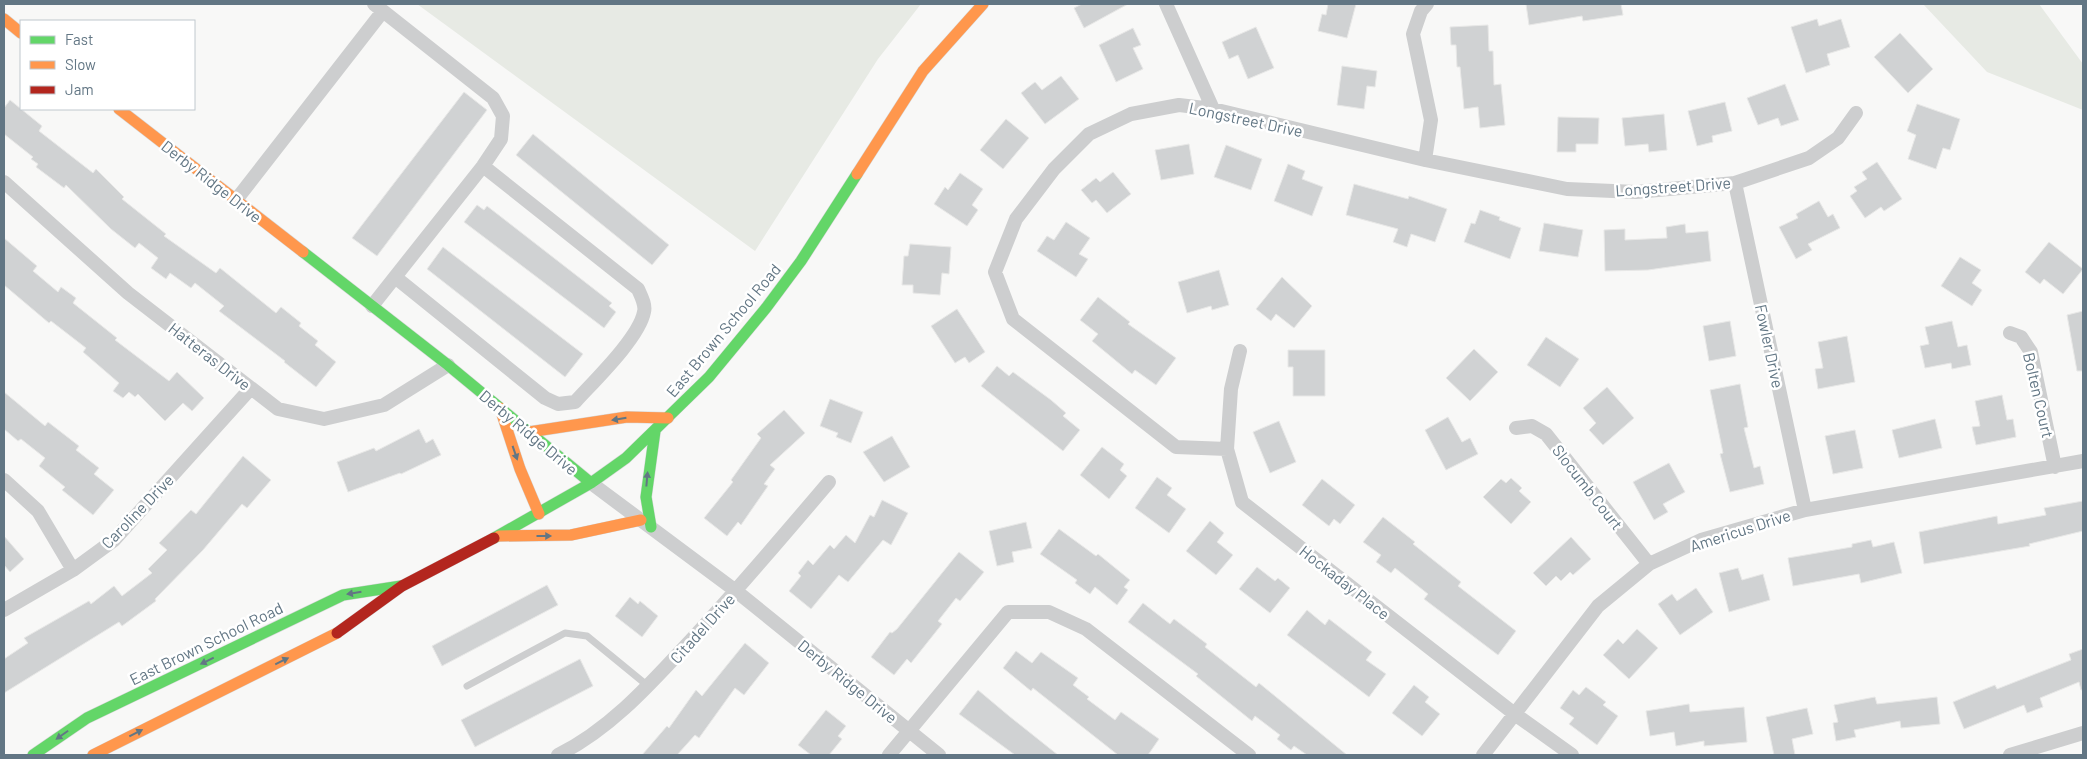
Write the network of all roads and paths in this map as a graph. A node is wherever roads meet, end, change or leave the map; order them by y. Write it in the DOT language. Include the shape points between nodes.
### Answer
graph roads {
  1 [pos="983,4"];
  2 [pos="1166,4"];
  3 [pos="1426,4"];
  4 [pos="378,7"];
  5 [pos="4,19"];
  6 [pos="20,32"];
  7 [pos="1213,109"];
  8 [pos="120,110"];
  9 [pos="1856,113"];
  10 [pos="1425,160"];
  11 [pos="483,166"];
  12 [pos="4,182"];
  13 [pos="1735,182"];
  14 [pos="236,200"];
  15 [pos="395,278"];
  16 [pos="372,306"];
  17 [pos="2010,332"];
  18 [pos="1240,351"];
  19 [pos="448,364"];
  20 [pos="251,388"];
  21 [pos="499,407"];
  22 [pos="668,418"];
  23 [pos="1516,428"];
  24 [pos="655,431"];
  25 [pos="529,432"];
  26 [pos="1227,449"];
  27 [pos="2083,461"];
  28 [pos="2055,467"];
  29 [pos="4,480"];
  30 [pos="829,482"];
  31 [pos="591,483"];
  32 [pos="1805,510"];
  33 [pos="539,514"];
  34 [pos="646,524"];
  35 [pos="496,536"];
  36 [pos="1649,564"];
  37 [pos="73,570"];
  38 [pos="402,586"];
  39 [pos="736,591"];
  40 [pos="4,610"];
  41 [pos="467,686"];
  42 [pos="649,686"];
  43 [pos="1516,714"];
  44 [pos="909,730"];
  45 [pos="2083,732"];
  46 [pos="33,755"];
  47 [pos="93,755"];
  48 [pos="558,755"];
  49 [pos="889,755"];
  50 [pos="940,755"];
  51 [pos="1250,755"];
  52 [pos="1483,755"];
  53 [pos="1572,755"];
  54 [pos="2010,755"];
  1 -- 22 [label="main road, East Brown School Road" via="923,71 801,261 766,308 708,377"];
  2 -- 7 [label="street"];
  3 -- 10 [label="street" via="1413,34 1431,120"];
  4 -- 11 [label="street" via="493,98 503,116 501,139"];
  4 -- 14 [label="street"];
  5 -- 6 [label="main road"];
  7 -- 10 [label="street, Longstreet Drive"];
  7 -- 26 [label="street, Longstreet Drive" via="1179,105 1132,114 1088,134 1054,169 1016,219 995,272 1013,318 1176,447"];
  8 -- 14 [label="main road, Derby Ridge Drive"];
  9 -- 13 [label="street, Longstreet Drive" via="1838,138 1809,158"];
  10 -- 13 [label="street, Longstreet Drive" via="1567,189 1636,192"];
  11 -- 15 [label="street"];
  11 -- 15 [label="street" via="638,290 644,311 636,330 617,356 575,402 558,404 545,398"];
  12 -- 20 [label="street, Hatteras Drive" via="128,293"];
  13 -- 32 [label="street, Fowler Drive"];
  14 -- 16 [label="main road, Derby Ridge Drive"];
  15 -- 16 [label="street"];
  16 -- 19 [label="main road, Derby Ridge Drive"];
  17 -- 28 [label="street, Bolten Court" via="2021,337 2031,352"];
  18 -- 26 [label="street, Hockaday Place" via="1231,389"];
  19 -- 20 [label="street, Hatteras Drive" via="384,405 324,419 278,409"];
  19 -- 21 [label="main road, Derby Ridge Drive"];
  20 -- 37 [label="street, Caroline Drive" via="114,540"];
  21 -- 25 [label="main road, Derby Ridge Drive"];
  21 -- 33 [label="main road, one-way"];
  22 -- 24 [label="main road, East Brown School Road"];
  22 -- 25 [label="main road, one-way" via="627,417"];
  23 -- 36 [label="street, Slocumb Court" via="1532,426 1546,434"];
  24 -- 31 [label="main road, East Brown School Road" via="626,458"];
  34 -- 24 [label="main road, one-way" via="646,497"];
  25 -- 31 [label="main road, Derby Ridge Drive"];
  26 -- 43 [label="street, Hockaday Place" via="1242,502"];
  27 -- 28 [label="street, Americus Drive"];
  28 -- 32 [label="street, Americus Drive"];
  29 -- 37 [label="street" via="38,511"];
  30 -- 39 [label="street, Citadel Drive"];
  31 -- 33 [label="main road, East Brown School Road"];
  31 -- 34 [label="street, Derby Ridge Drive"];
  32 -- 36 [label="street, Americus Drive" via="1701,540"];
  33 -- 35 [label="main road, East Brown School Road"];
  35 -- 34 [label="main road, one-way" via="571,536"];
  34 -- 39 [label="street, Derby Ridge Drive"];
  35 -- 38 [label="main road, East Brown School Road"];
  36 -- 43 [label="street, Americus Drive" via="1598,606"];
  37 -- 40 [label="street, Caroline Drive"];
  38 -- 46 [label="main road, East Brown School Road, one-way" via="343,595 87,718"];
  47 -- 38 [label="main road, East Brown School Road, one-way" via="346,629"];
  39 -- 42 [label="street, Citadel Drive"];
  39 -- 44 [label="street, Derby Ridge Drive"];
  41 -- 42 [label="lane" via="565,633 587,636"];
  42 -- 48 [label="street, Citadel Drive" via="573,748"];
  43 -- 52 [label="street, Americus Drive"];
  43 -- 53 [label="street, Hockaday Place"];
  44 -- 49 [label="street"];
  44 -- 50 [label="street, Derby Ridge Drive"];
  44 -- 51 [label="street" via="1008,612 1049,612 1086,629"];
  45 -- 54 [label="street"];
}
